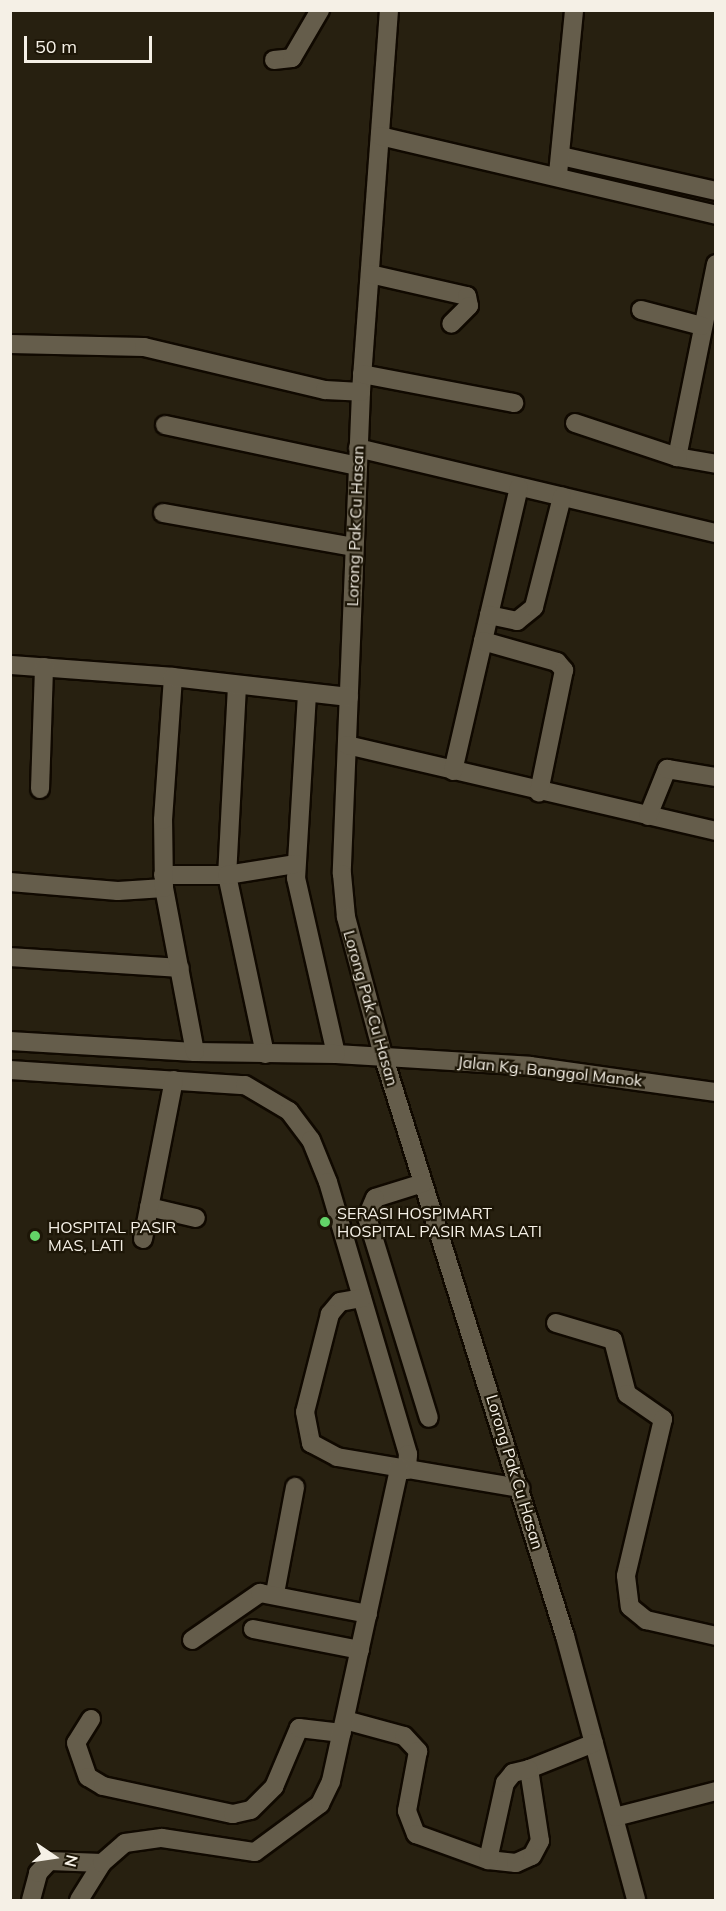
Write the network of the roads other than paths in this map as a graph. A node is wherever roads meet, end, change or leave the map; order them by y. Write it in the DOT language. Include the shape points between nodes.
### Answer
graph roads {
  1 [pos="320,10"];
  2 [pos="389,10"];
  3 [pos="574,10"];
  4 [pos="274,60"];
  5 [pos="380,136"];
  6 [pos="561,156"];
  7 [pos="558,174"];
  8 [pos="697,189"];
  9 [pos="716,191"];
  10 [pos="694,208"];
  11 [pos="716,215"];
  12 [pos="716,264"];
  13 [pos="370,274"];
  14 [pos="641,310"];
  15 [pos="451,324"];
  16 [pos="702,326"];
  17 [pos="10,344"];
  18 [pos="361,383"];
  19 [pos="513,403"];
  20 [pos="575,423"];
  21 [pos="165,424"];
  22 [pos="677,456"];
  23 [pos="358,457"];
  24 [pos="716,464"];
  25 [pos="519,487"];
  26 [pos="562,497"];
  27 [pos="162,513"];
  28 [pos="716,533"];
  29 [pos="354,546"];
  30 [pos="489,615"];
  31 [pos="483,641"];
  32 [pos="10,665"];
  33 [pos="44,667"];
  34 [pos="173,677"];
  35 [pos="237,686"];
  36 [pos="307,694"];
  37 [pos="350,697"];
  38 [pos="346,745"];
  39 [pos="453,771"];
  40 [pos="716,777"];
  41 [pos="40,789"];
  42 [pos="539,792"];
  43 [pos="648,816"];
  44 [pos="716,831"];
  45 [pos="296,864"];
  46 [pos="227,874"];
  47 [pos="163,881"];
  48 [pos="10,882"];
  49 [pos="10,957"];
  50 [pos="180,968"];
  51 [pos="10,1041"];
  52 [pos="195,1052"];
  53 [pos="265,1053"];
  54 [pos="336,1054"];
  55 [pos="383,1055"];
  56 [pos="10,1070"];
  57 [pos="174,1080"];
  58 [pos="716,1092"];
  59 [pos="423,1183"];
  60 [pos="149,1207"];
  61 [pos="196,1218"];
  62 [pos="143,1239"];
  63 [pos="362,1298"];
  64 [pos="556,1323"];
  65 [pos="429,1418"];
  66 [pos="403,1469"];
  67 [pos="295,1487"];
  68 [pos="520,1488"];
  69 [pos="274,1593"];
  70 [pos="368,1614"];
  71 [pos="254,1629"];
  72 [pos="716,1636"];
  73 [pos="192,1640"];
  74 [pos="360,1650"];
  75 [pos="91,1719"];
  76 [pos="343,1727"];
  77 [pos="594,1743"];
  78 [pos="529,1769"];
  79 [pos="716,1791"];
  80 [pos="615,1817"];
  81 [pos="488,1860"];
  82 [pos="102,1863"];
  83 [pos="33,1898"];
  84 [pos="79,1900"];
  85 [pos="636,1900"];
  1 -- 4 [label="street" via="292,58"];
  2 -- 5 [label="street, Lorong Pak Cu Hasan"];
  3 -- 6 [label="street"];
  5 -- 7 [label="street"];
  5 -- 13 [label="street, Lorong Pak Cu Hasan"];
  6 -- 7 [label="street"];
  6 -- 8 [label="street"];
  7 -- 10 [label="street"];
  8 -- 9 [label="street"];
  8 -- 10 [label="street"];
  10 -- 11 [label="street"];
  12 -- 16 [label="street"];
  13 -- 15 [label="street" via="467,296 470,306"];
  13 -- 18 [label="street, Lorong Pak Cu Hasan"];
  14 -- 16 [label="street"];
  16 -- 22 [label="street"];
  17 -- 18 [label="street" via="144,347 325,390"];
  18 -- 19 [label="street"];
  18 -- 23 [label="street, Lorong Pak Cu Hasan"];
  20 -- 22 [label="street"];
  21 -- 23 [label="street"];
  22 -- 24 [label="street"];
  23 -- 25 [label="street"];
  23 -- 29 [label="street, Lorong Pak Cu Hasan"];
  25 -- 26 [label="street"];
  25 -- 30 [label="street"];
  26 -- 28 [label="street"];
  26 -- 30 [label="street" via="531,612 511,622"];
  27 -- 29 [label="street"];
  29 -- 37 [label="street, Lorong Pak Cu Hasan"];
  30 -- 31 [label="street"];
  31 -- 39 [label="street"];
  31 -- 42 [label="street" via="557,662 564,670"];
  32 -- 33 [label="street"];
  33 -- 34 [label="street"];
  33 -- 41 [label="street"];
  34 -- 35 [label="street"];
  34 -- 47 [label="street"];
  35 -- 36 [label="street"];
  35 -- 46 [label="street"];
  36 -- 37 [label="street"];
  36 -- 45 [label="street"];
  37 -- 38 [label="street, Lorong Pak Cu Hasan"];
  38 -- 39 [label="street"];
  38 -- 55 [label="street, Lorong Pak Cu Hasan" via="342,874 346,917"];
  39 -- 42 [label="street"];
  40 -- 43 [label="street" via="667,769"];
  42 -- 43 [label="street"];
  43 -- 44 [label="street"];
  45 -- 46 [label="street"];
  45 -- 54 [label="street" via="299,899"];
  46 -- 47 [label="street"];
  46 -- 53 [label="street"];
  47 -- 48 [label="street" via="118,891"];
  47 -- 50 [label="street"];
  49 -- 50 [label="street"];
  50 -- 52 [label="street"];
  51 -- 52 [label="street, Jalan Kg. Banggol Manok"];
  52 -- 53 [label="street, Jalan Kg. Banggol Manok"];
  53 -- 54 [label="street, Jalan Kg. Banggol Manok"];
  54 -- 55 [label="street, Jalan Kg. Banggol Manok"];
  55 -- 58 [label="street, Jalan Kg. Banggol Manok" via="530,1066"];
  55 -- 59 [label="street, Lorong Pak Cu Hasan"];
  56 -- 57 [label="street"];
  57 -- 60 [label="street"];
  57 -- 63 [label="street" via="252,1088 275,1099 300,1124 328,1182"];
  59 -- 65 [label="street" via="375,1198 367,1217"];
  59 -- 68 [label="street, Lorong Pak Cu Hasan"];
  60 -- 61 [label="street"];
  60 -- 62 [label="street"];
  63 -- 66 [label="street" via="408,1454"];
  63 -- 66 [label="street" via="340,1302 330,1314 305,1412 307,1434 324,1454"];
  64 -- 72 [label="street" via="613,1340 627,1394 663,1419 626,1576 630,1607 646,1620"];
  66 -- 68 [label="street"];
  66 -- 70 [label="street"];
  67 -- 69 [label="street"];
  68 -- 77 [label="street, Lorong Pak Cu Hasan"];
  69 -- 70 [label="street"];
  69 -- 73 [label="street" via="251,1596"];
  70 -- 74 [label="street"];
  71 -- 74 [label="street"];
  74 -- 76 [label="street"];
  75 -- 76 [label="street" via="76,1743 88,1777 103,1786 232,1814 251,1810 274,1787 299,1728"];
  76 -- 81 [label="street" via="404,1736 418,1750 407,1811 416,1834"];
  76 -- 82 [label="street" via="320,1804 265,1847 229,1852 148,1838 125,1843"];
  77 -- 78 [label="street"];
  77 -- 80 [label="street, Lorong Pak Cu Hasan"];
  78 -- 81 [label="street" via="513,1773 505,1783"];
  78 -- 81 [label="street" via="537,1850 516,1863"];
  79 -- 80 [label="street"];
  80 -- 85 [label="street, Lorong Pak Cu Hasan"];
  82 -- 83 [label="street" via="49,1861 38,1873"];
  82 -- 84 [label="street"];
}
